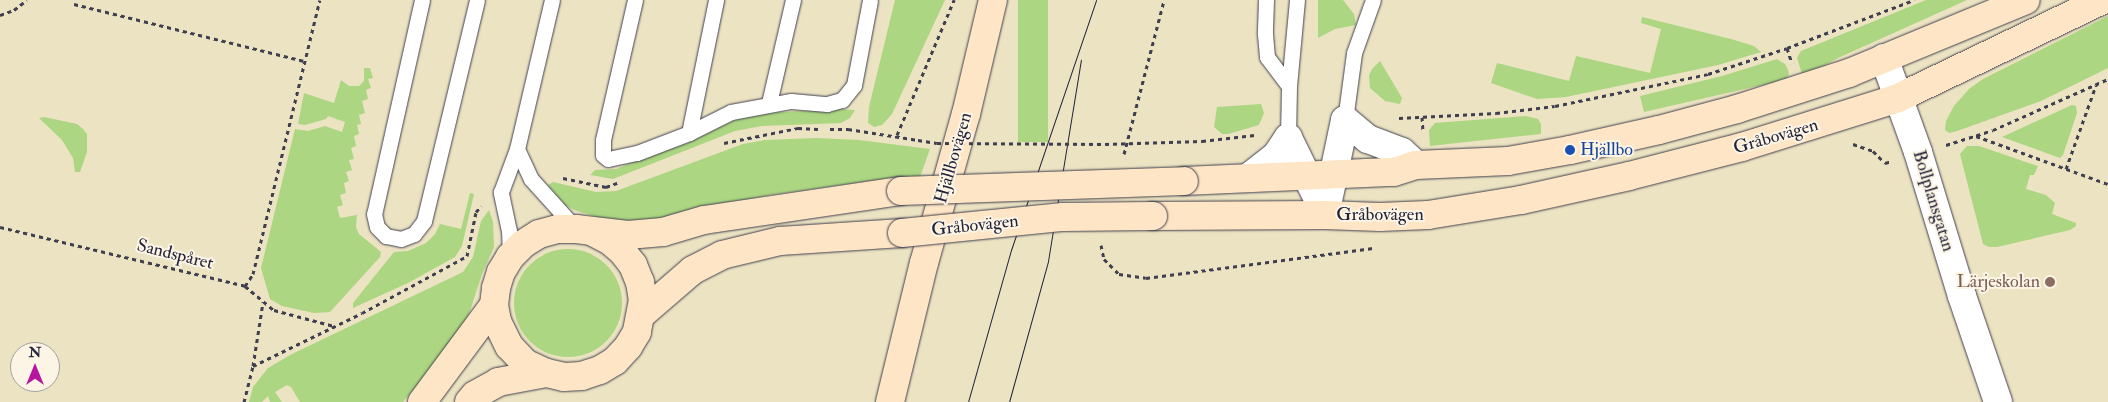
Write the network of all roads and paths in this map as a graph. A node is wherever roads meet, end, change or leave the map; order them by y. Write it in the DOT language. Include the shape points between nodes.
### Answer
graph roads {
  1 [pos="28,0"];
  2 [pos="320,0"];
  3 [pos="422,0"];
  4 [pos="477,0"];
  5 [pos="552,0"];
  6 [pos="634,0"];
  7 [pos="716,0"];
  8 [pos="793,0"];
  9 [pos="870,0"];
  10 [pos="954,0"];
  11 [pos="992,0"];
  12 [pos="1266,0"];
  13 [pos="1297,0"];
  14 [pos="1372,0"];
  15 [pos="1914,0"];
  16 [pos="2026,0"];
  17 [pos="2103,0"];
  18 [pos="74,4"];
  19 [pos="0,15"];
  20 [pos="1884,58"];
  21 [pos="305,61"];
  22 [pos="2108,79"];
  23 [pos="2096,84"];
  24 [pos="1289,86"];
  25 [pos="1898,98"];
  26 [pos="769,103"];
  27 [pos="1393,118"];
  28 [pos="1345,120"];
  29 [pos="1289,131"];
  30 [pos="689,133"];
  31 [pos="896,135"];
  32 [pos="1975,136"];
  33 [pos="918,140"];
  34 [pos="1958,141"];
  35 [pos="517,149"];
  36 [pos="1416,165"];
  37 [pos="2066,169"];
  38 [pos="1334,174"];
  39 [pos="1306,175"];
  40 [pos="1250,177"];
  41 [pos="2108,184"];
  42 [pos="1325,215"];
  43 [pos="0,227"];
  44 [pos="585,231"];
  45 [pos="510,257"];
  46 [pos="245,286"];
  47 [pos="263,301"];
  48 [pos="494,305"];
  49 [pos="642,314"];
  50 [pos="335,326"];
  51 [pos="546,373"];
  52 [pos="244,402"];
  53 [pos="422,402"];
  54 [pos="469,402"];
  55 [pos="890,402"];
  56 [pos="1998,402"];
  1 -- 19 [label="path"];
  2 -- 21 [label="path"];
  3 -- 4 [label="lane" via="374,214 377,227 386,236 401,239 414,234 424,221"];
  5 -- 35 [label="lane"];
  6 -- 30 [label="lane" via="603,140 603,155 616,159"];
  7 -- 30 [label="lane"];
  8 -- 26 [label="lane"];
  9 -- 26 [label="lane" via="854,85 842,100 827,104"];
  10 -- 31 [label="path"];
  11 -- 55 [label="main road, Hjällbovägen" via="966,114 924,263"];
  12 -- 24 [label="lane" via="1267,57"];
  13 -- 24 [label="lane"];
  14 -- 28 [label="lane" via="1354,53"];
  15 -- 27 [label="path" via="1708,74 1555,106 1496,113"];
  16 -- 20 [label="main road, Gråbovägen"];
  17 -- 25 [label="main road, Gråbovägen"];
  18 -- 21 [label="path"];
  20 -- 25 [label="street, Bollplansgatan"];
  20 -- 36 [label="main road, Gråbovägen" via="1849,73 1659,130 1508,161"];
  21 -- 46 [label="path" via="253,274"];
  22 -- 23 [label="path"];
  23 -- 32 [label="path"];
  23 -- 37 [label="path"];
  24 -- 29 [label="lane"];
  25 -- 42 [label="main road, Gråbovägen" via="1742,147 1522,200 1428,215"];
  25 -- 56 [label="street, Bollplansgatan"];
  26 -- 30 [label="lane" via="731,112"];
  28 -- 36 [label="street" via="1368,139 1402,152"];
  28 -- 38 [label="street"];
  29 -- 33 [label="path, bridge" via="1268,125 1257,135 1176,143 937,143"];
  29 -- 39 [label="street"];
  29 -- 40 [label="street" via="1276,156"];
  32 -- 34 [label="path"];
  32 -- 37 [label="path"];
  35 -- 44 [label="lane" via="531,179"];
  35 -- 45 [label="lane" via="501,192 509,231"];
  36 -- 38 [label="main road, Gråbovägen" via="1394,172"];
  37 -- 41 [label="path"];
  38 -- 39 [label="main road, Gråbovägen"];
  38 -- 42 [label="street"];
  39 -- 40 [label="main road, Gråbovägen"];
  39 -- 42 [label="street"];
  40 -- 44 [label="main road, Gråbovägen, bridge" via="901,191 704,220 663,232 628,235"];
  42 -- 49 [label="main road, Gråbovägen, bridge" via="1063,217 780,241 722,255 694,270"];
  43 -- 46 [label="path, Sandspåret"];
  44 -- 45 [label="main road, Gråbovägen" via="558,229 539,234"];
  44 -- 49 [label="main road, Gråbovägen" via="615,245 633,265 640,282"];
  45 -- 48 [label="main road, Gråbovägen" via="501,272"];
  46 -- 47 [label="path, Sandspåret"];
  47 -- 50 [label="path, Sandspåret" via="274,310"];
  47 -- 52 [label="path" via="254,366"];
  48 -- 51 [label="main road, Gråbovägen" via="497,321 509,346 525,363"];
  48 -- 53 [label="main road, Gråbovägen"];
  49 -- 51 [label="main road, Gråbovägen" via="637,332 616,361 582,376"];
  51 -- 54 [label="main road, Gråbovägen" via="498,382"];
}
